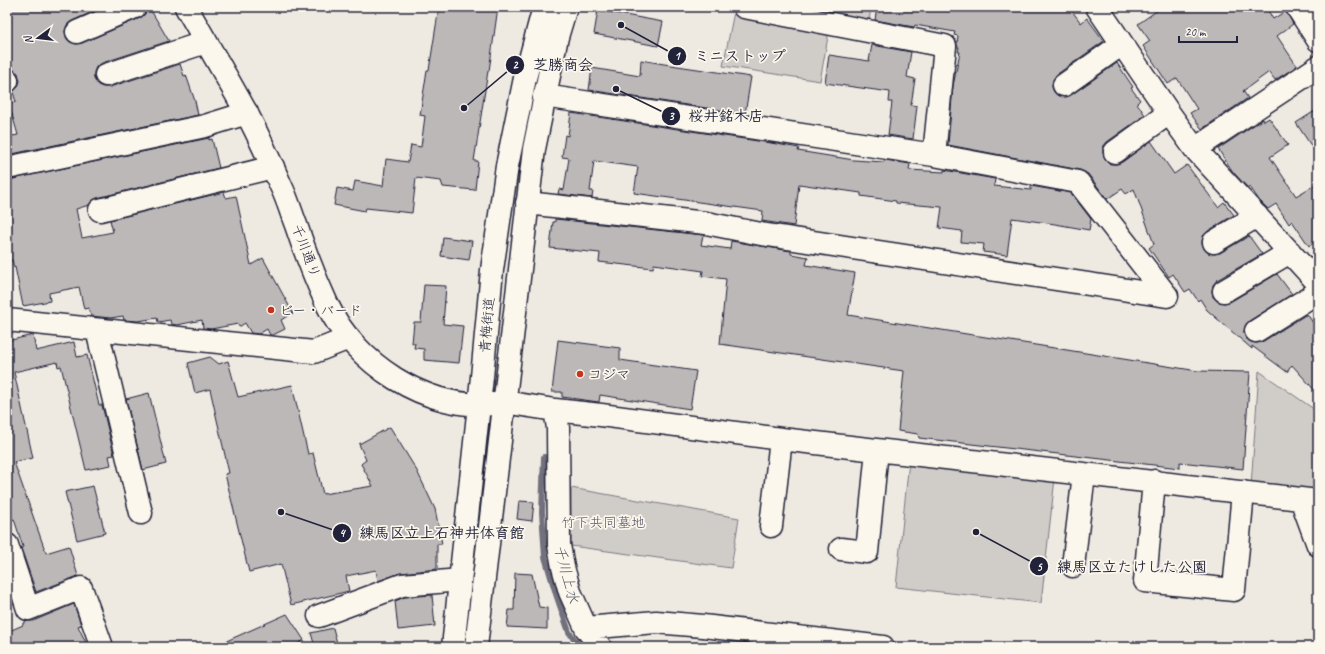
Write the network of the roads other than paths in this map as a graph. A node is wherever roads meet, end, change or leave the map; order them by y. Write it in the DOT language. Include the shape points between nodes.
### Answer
graph roads {
  1 [pos="135,7"];
  2 [pos="186,7"];
  3 [pos="544,7"];
  4 [pos="566,7"];
  5 [pos="744,7"];
  6 [pos="1097,7"];
  7 [pos="1296,7"];
  8 [pos="77,32"];
  9 [pos="1318,40"];
  10 [pos="206,42"];
  11 [pos="1122,44"];
  12 [pos="1318,67"];
  13 [pos="106,75"];
  14 [pos="1064,85"];
  15 [pos="544,96"];
  16 [pos="247,113"];
  17 [pos="1169,113"];
  18 [pos="1195,149"];
  19 [pos="1115,152"];
  20 [pos="934,155"];
  21 [pos="273,167"];
  22 [pos="7,168"];
  23 [pos="527,203"];
  24 [pos="100,210"];
  25 [pos="1257,216"];
  26 [pos="1214,242"];
  27 [pos="1290,252"];
  28 [pos="1318,283"];
  29 [pos="1224,291"];
  30 [pos="1318,292"];
  31 [pos="7,320"];
  32 [pos="97,330"];
  33 [pos="1256,331"];
  34 [pos="349,338"];
  35 [pos="504,402"];
  36 [pos="478,405"];
  37 [pos="555,410"];
  38 [pos="782,439"];
  39 [pos="877,450"];
  40 [pos="1084,474"];
  41 [pos="1154,481"];
  42 [pos="1243,492"];
  43 [pos="1309,500"];
  44 [pos="141,513"];
  45 [pos="771,526"];
  46 [pos="7,545"];
  47 [pos="1318,545"];
  48 [pos="841,549"];
  49 [pos="1073,566"];
  50 [pos="460,580"];
  51 [pos="319,616"];
  52 [pos="586,628"];
  53 [pos="102,647"];
  54 [pos="453,647"];
  55 [pos="476,647"];
  56 [pos="600,647"];
  57 [pos="883,647"];
  1 -- 8 [label="street"];
  2 -- 10 [label="street, 千川通り"];
  3 -- 36 [label="street, 青梅街道" via="525,78 507,166 492,270"];
  4 -- 15 [label="street, 青梅街道"];
  5 -- 20 [label="street" via="945,46"];
  6 -- 11 [label="street"];
  7 -- 9 [label="street"];
  10 -- 13 [label="street"];
  10 -- 16 [label="street, 千川通り"];
  11 -- 14 [label="street"];
  11 -- 17 [label="street"];
  12 -- 18 [label="street"];
  15 -- 20 [label="street"];
  15 -- 23 [label="street, 青梅街道"];
  16 -- 21 [label="street, 千川通り"];
  16 -- 22 [label="street" via="206,126"];
  17 -- 18 [label="street"];
  17 -- 19 [label="street"];
  18 -- 25 [label="street"];
  20 -- 23 [label="street" via="1078,182 1167,296 761,234 706,223"];
  21 -- 24 [label="street"];
  21 -- 34 [label="street, 千川通り" via="327,305"];
  23 -- 35 [label="street, 青梅街道"];
  25 -- 26 [label="street"];
  25 -- 27 [label="street"];
  27 -- 28 [label="street"];
  27 -- 29 [label="street"];
  30 -- 33 [label="street"];
  31 -- 32 [label="street"];
  32 -- 34 [label="street" via="314,352"];
  32 -- 44 [label="street"];
  34 -- 36 [label="street, 千川通り" via="375,364 410,386 439,398"];
  35 -- 36 [label="street, 千川通り"];
  35 -- 37 [label="street, 千川通り"];
  35 -- 55 [label="street, 青梅街道"];
  36 -- 50 [label="street, 青梅街道"];
  37 -- 38 [label="street, 千川通り"];
  37 -- 52 [label="street" via="558,428 559,545 570,592"];
  38 -- 39 [label="street, 千川通り"];
  38 -- 45 [label="street"];
  39 -- 40 [label="street, 千川通り"];
  39 -- 48 [label="street" via="867,552"];
  40 -- 41 [label="street, 千川通り"];
  40 -- 49 [label="street"];
  41 -- 42 [label="street, 千川通り"];
  41 -- 42 [label="street" via="1145,581 1234,590"];
  42 -- 43 [label="street, 千川通り"];
  43 -- 47 [label="street"];
  46 -- 53 [label="street" via="28,609 81,588"];
  50 -- 51 [label="street" via="402,585"];
  50 -- 54 [label="street, 青梅街道"];
  52 -- 56 [label="street"];
  52 -- 57 [label="street" via="656,622"];
}
